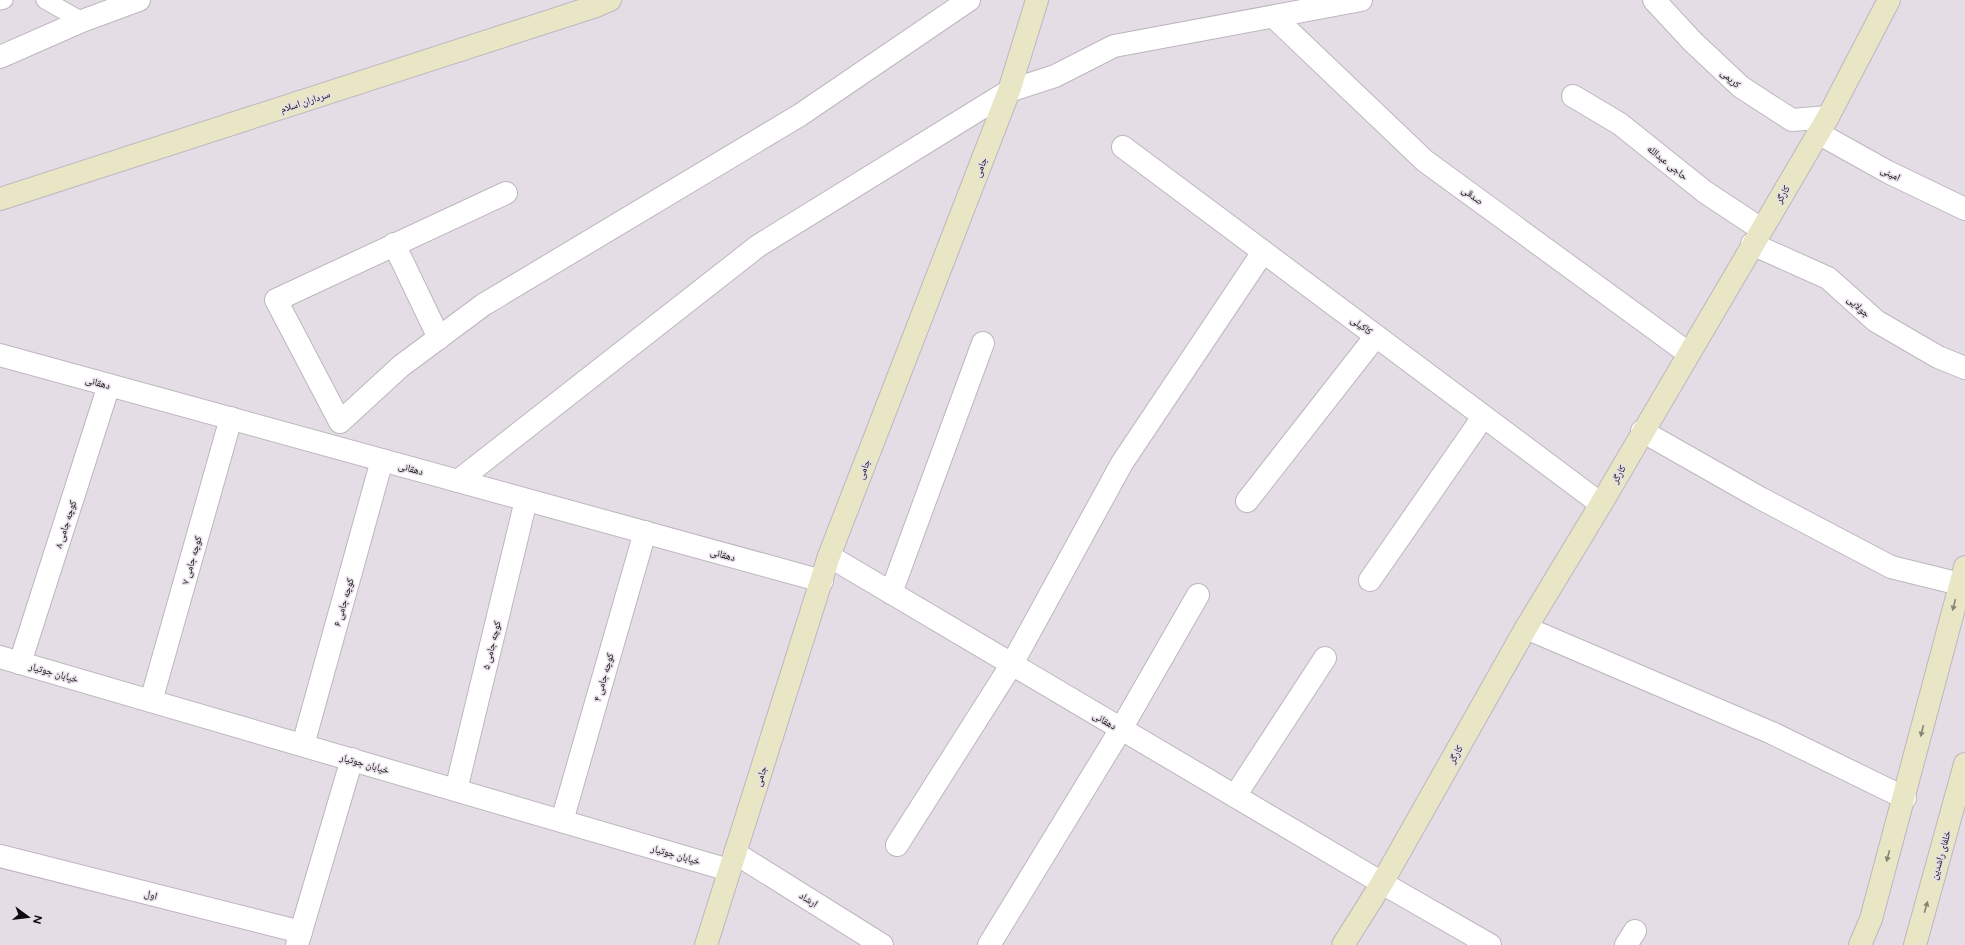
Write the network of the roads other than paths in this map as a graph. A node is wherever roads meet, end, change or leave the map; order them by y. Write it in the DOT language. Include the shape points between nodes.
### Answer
graph roads {
  1 [pos="4,0"];
  2 [pos="45,0"];
  3 [pos="139,0"];
  4 [pos="610,0"];
  5 [pos="969,0"];
  6 [pos="1037,0"];
  7 [pos="1361,0"];
  8 [pos="1654,0"];
  9 [pos="1889,0"];
  10 [pos="0,1"];
  11 [pos="1274,17"];
  12 [pos="82,21"];
  13 [pos="0,57"];
  14 [pos="1009,91"];
  15 [pos="1573,96"];
  16 [pos="1823,125"];
  17 [pos="1123,147"];
  18 [pos="506,192"];
  19 [pos="0,200"];
  20 [pos="1965,209"];
  21 [pos="1757,237"];
  22 [pos="394,244"];
  23 [pos="1264,252"];
  24 [pos="1376,336"];
  25 [pos="439,338"];
  26 [pos="983,343"];
  27 [pos="1688,354"];
  28 [pos="0,355"];
  29 [pos="1965,368"];
  30 [pos="109,385"];
  31 [pos="1483,417"];
  32 [pos="231,418"];
  33 [pos="340,422"];
  34 [pos="1642,431"];
  35 [pos="325,444"];
  36 [pos="382,460"];
  37 [pos="458,481"];
  38 [pos="526,500"];
  39 [pos="1247,501"];
  40 [pos="1601,504"];
  41 [pos="644,532"];
  42 [pos="829,556"];
  43 [pos="1962,576"];
  44 [pos="1370,580"];
  45 [pos="822,581"];
  46 [pos="891,593"];
  47 [pos="1198,595"];
  48 [pos="1526,628"];
  49 [pos="1325,658"];
  50 [pos="10,660"];
  51 [pos="1012,664"];
  52 [pos="151,701"];
  53 [pos="1121,729"];
  54 [pos="303,745"];
  55 [pos="352,759"];
  56 [pos="1965,764"];
  57 [pos="456,790"];
  58 [pos="1235,796"];
  59 [pos="1905,798"];
  60 [pos="562,821"];
  61 [pos="897,844"];
  62 [pos="0,856"];
  63 [pos="732,861"];
  64 [pos="1382,883"];
  65 [pos="299,939"];
  66 [pos="706,945"];
  67 [pos="882,945"];
  68 [pos="989,945"];
  69 [pos="1343,945"];
  70 [pos="1490,945"];
  71 [pos="1860,945"];
  72 [pos="1915,945"];
  1 -- 10 [label="lane"];
  2 -- 12 [label="lane"];
  3 -- 12 [label="street"];
  4 -- 19 [label="street, سرداران اسلام"];
  5 -- 25 [label="street" via="800,115 483,305"];
  6 -- 14 [label="street, جامی"];
  7 -- 11 [label="street"];
  8 -- 16 [label="street, کریمی" via="1693,42 1741,87 1792,120"];
  9 -- 16 [label="street, کارگر"];
  11 -- 14 [label="street" via="1114,46 1055,76"];
  11 -- 27 [label="street, صدقی" via="1425,161"];
  12 -- 13 [label="street"];
  14 -- 37 [label="street" via="758,246"];
  14 -- 42 [label="street, جامی"];
  15 -- 21 [label="street, حاجی عبدالله" via="1620,124 1706,192"];
  16 -- 20 [label="street, امینی" via="1888,172"];
  16 -- 21 [label="street, کارگر"];
  17 -- 23 [label="street, کاکیلی"];
  18 -- 22 [label="street"];
  21 -- 27 [label="street, کارگر"];
  21 -- 29 [label="street, جولایی" via="1828,278 1876,321 1938,357"];
  22 -- 25 [label="street"];
  22 -- 33 [label="street" via="276,300"];
  23 -- 24 [label="street, کاکیلی"];
  23 -- 51 [label="street" via="1122,463"];
  24 -- 31 [label="street, کاکیلی"];
  24 -- 39 [label="street"];
  25 -- 33 [label="street" via="401,366"];
  26 -- 46 [label="street"];
  27 -- 34 [label="street, کارگر"];
  28 -- 30 [label="street, دهقانی"];
  30 -- 32 [label="street, دهقانی"];
  30 -- 50 [label="street, کوچه جامی ۸"];
  31 -- 40 [label="street, کاکیلی"];
  31 -- 44 [label="street"];
  32 -- 35 [label="street, دهقانی"];
  32 -- 52 [label="street, کوچه جامی ۷"];
  33 -- 35 [label="street"];
  34 -- 40 [label="street, کارگر"];
  34 -- 43 [label="street" via="1760,498 1891,567"];
  35 -- 36 [label="street, دهقانی"];
  36 -- 37 [label="street, دهقانی"];
  36 -- 54 [label="street, کوچه جامی ۶"];
  37 -- 38 [label="street, دهقانی"];
  38 -- 41 [label="street, دهقانی"];
  38 -- 57 [label="street, کوچه جامی ۵"];
  40 -- 48 [label="street, کارگر"];
  41 -- 45 [label="street, دهقانی"];
  41 -- 60 [label="street, کوچه جامی ۴"];
  42 -- 45 [label="street, جامی"];
  42 -- 46 [label="street, دهقانی"];
  43 -- 59 [label="street, one-way"];
  45 -- 63 [label="street, جامی"];
  46 -- 51 [label="street, دهقانی"];
  47 -- 53 [label="street"];
  48 -- 59 [label="street" via="1772,733"];
  48 -- 64 [label="street, کارگر"];
  49 -- 58 [label="street"];
  50 -- 52 [label="street, خیابان جوتیار"];
  51 -- 53 [label="street, دهقانی"];
  51 -- 61 [label="street"];
  52 -- 54 [label="street, خیابان جوتیار"];
  53 -- 58 [label="street, دهقانی"];
  53 -- 68 [label="street"];
  54 -- 55 [label="street, خیابان جوتیار"];
  55 -- 57 [label="street, خیابان جوتیار"];
  55 -- 65 [label="street"];
  72 -- 56 [label="street, خلفای راشدین, one-way"];
  57 -- 60 [label="street, خیابان جوتیار"];
  58 -- 64 [label="street, دهقانی"];
  59 -- 71 [label="street, one-way" via="1871,920"];
  60 -- 63 [label="street, خیابان جوتیار"];
  62 -- 65 [label="street, اول"];
  63 -- 66 [label="street, جامی"];
  63 -- 67 [label="street, ارشاد"];
  64 -- 69 [label="street, کارگر"];
  64 -- 70 [label="street, دهقانی"];
}
